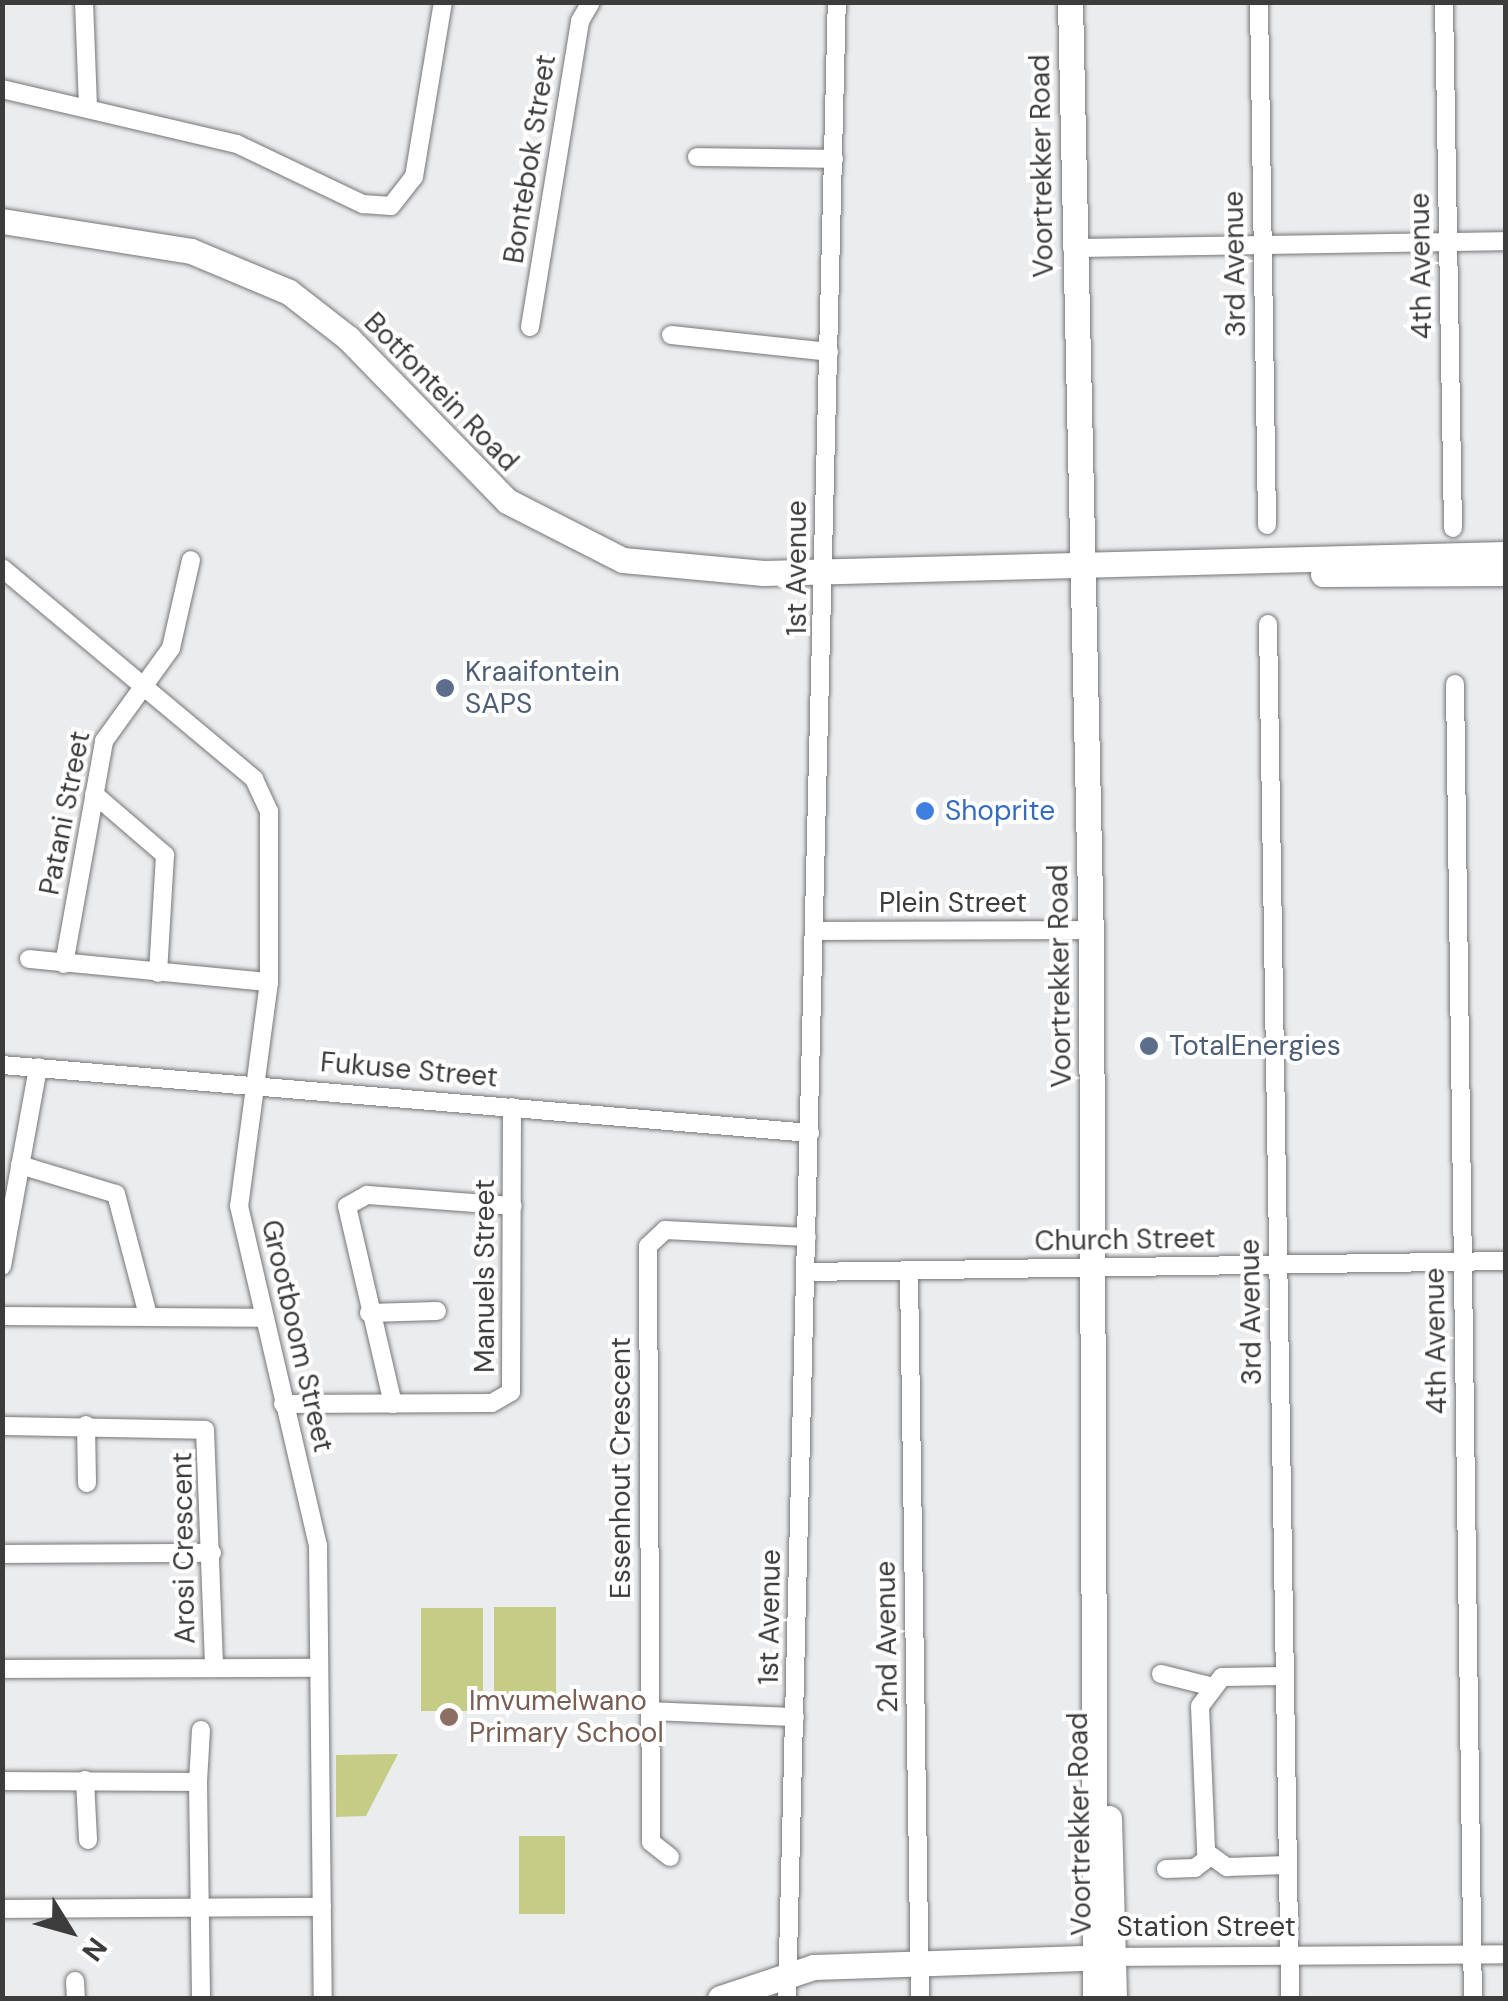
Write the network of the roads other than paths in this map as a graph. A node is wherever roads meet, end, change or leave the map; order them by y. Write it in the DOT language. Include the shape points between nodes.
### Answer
graph roads {
  1 [pos="84,2"];
  2 [pos="444,2"];
  3 [pos="591,2"];
  4 [pos="837,2"];
  5 [pos="1070,2"];
  6 [pos="1259,2"];
  7 [pos="1444,2"];
  8 [pos="2,89"];
  9 [pos="88,106"];
  10 [pos="697,157"];
  11 [pos="834,159"];
  12 [pos="2,221"];
  13 [pos="1506,241"];
  14 [pos="1448,242"];
  15 [pos="1262,245"];
  16 [pos="1072,248"];
  17 [pos="530,327"];
  18 [pos="671,334"];
  19 [pos="829,352"];
  20 [pos="1267,525"];
  21 [pos="1453,528"];
  22 [pos="1506,554"];
  23 [pos="191,560"];
  24 [pos="1254,565"];
  25 [pos="1083,566"];
  26 [pos="2,568"];
  27 [pos="824,571"];
  28 [pos="1506,574"];
  29 [pos="1268,624"];
  30 [pos="145,684"];
  31 [pos="1455,684"];
  32 [pos="94,794"];
  33 [pos="1091,930"];
  34 [pos="816,931"];
  35 [pos="29,960"];
  36 [pos="64,964"];
  37 [pos="158,972"];
  38 [pos="270,982"];
  39 [pos="2,1065"];
  40 [pos="38,1067"];
  41 [pos="250,1084"];
  42 [pos="512,1107"];
  43 [pos="810,1133"];
  44 [pos="20,1166"];
  45 [pos="512,1206"];
  46 [pos="807,1237"];
  47 [pos="1506,1261"];
  48 [pos="1462,1262"];
  49 [pos="1277,1264"];
  50 [pos="2,1266"];
  51 [pos="1093,1266"];
  52 [pos="806,1272"];
  53 [pos="909,1275"];
  54 [pos="437,1312"];
  55 [pos="369,1313"];
  56 [pos="148,1315"];
  57 [pos="2,1316"];
  58 [pos="258,1318"];
  59 [pos="283,1404"];
  60 [pos="393,1404"];
  61 [pos="86,1425"];
  62 [pos="2,1426"];
  63 [pos="87,1484"];
  64 [pos="212,1552"];
  65 [pos="2,1554"];
  66 [pos="214,1668"];
  67 [pos="319,1668"];
  68 [pos="2,1669"];
  69 [pos="1161,1674"];
  70 [pos="1284,1676"];
  71 [pos="1208,1686"];
  72 [pos="650,1711"];
  73 [pos="795,1717"];
  74 [pos="201,1730"];
  75 [pos="2,1780"];
  76 [pos="85,1780"];
  77 [pos="198,1782"];
  78 [pos="88,1840"];
  79 [pos="1209,1857"];
  80 [pos="670,1858"];
  81 [pos="1287,1866"];
  82 [pos="1166,1870"];
  83 [pos="204,1908"];
  84 [pos="322,1908"];
  85 [pos="2,1909"];
  86 [pos="1472,1954"];
  87 [pos="1506,1954"];
  88 [pos="1103,1957"];
  89 [pos="1289,1957"];
  90 [pos="919,1963"];
  91 [pos="788,1986"];
  92 [pos="201,1998"];
  93 [pos="323,1998"];
  94 [pos="720,1998"];
  95 [pos="920,1998"];
  96 [pos="1094,1998"];
  97 [pos="1114,1998"];
  98 [pos="1290,1998"];
  99 [pos="1472,1998"];
  1 -- 9 [label="street"];
  2 -- 9 [label="street" via="414,177 391,206 363,204 236,144"];
  3 -- 17 [label="street, Bontebok Street" via="580,21"];
  4 -- 11 [label="street, 1st Avenue"];
  5 -- 16 [label="main road, Voortrekker Road"];
  6 -- 15 [label="street, 3rd Avenue"];
  7 -- 14 [label="street, 4th Avenue"];
  8 -- 9 [label="street"];
  10 -- 11 [label="street"];
  11 -- 19 [label="street, 1st Avenue"];
  12 -- 27 [label="main road, Botfontein Road" via="190,251 290,292 348,338 479,478 537,522 604,554 689,571"];
  13 -- 14 [label="street"];
  14 -- 15 [label="street"];
  14 -- 21 [label="street, 4th Avenue"];
  15 -- 16 [label="street"];
  15 -- 20 [label="street, 3rd Avenue"];
  16 -- 25 [label="main road, Voortrekker Road"];
  18 -- 19 [label="street"];
  19 -- 27 [label="street, 1st Avenue"];
  22 -- 24 [label="main road"];
  23 -- 30 [label="street, Patani Street" via="170,648"];
  24 -- 25 [label="main road, Botfontein Road"];
  24 -- 28 [label="main road" via="1294,574"];
  25 -- 27 [label="main road, Botfontein Road"];
  25 -- 33 [label="main road, Voortrekker Road"];
  26 -- 30 [label="street, Grootboom Street"];
  27 -- 34 [label="street, 1st Avenue"];
  29 -- 49 [label="street, 3rd Avenue"];
  30 -- 32 [label="street, Patani Street" via="108,728"];
  30 -- 38 [label="street, Grootboom Street" via="264,795"];
  31 -- 48 [label="street, 4th Avenue"];
  32 -- 36 [label="street, Patani Street"];
  32 -- 37 [label="street" via="165,855"];
  33 -- 34 [label="street, Plein Street"];
  33 -- 51 [label="main road, Voortrekker Road"];
  34 -- 43 [label="street, 1st Avenue"];
  35 -- 36 [label="street"];
  36 -- 37 [label="street"];
  37 -- 38 [label="street"];
  38 -- 41 [label="street, Grootboom Street"];
  39 -- 40 [label="street, Fukuse Street"];
  40 -- 41 [label="street, Fukuse Street"];
  40 -- 44 [label="street"];
  41 -- 42 [label="street, Fukuse Street"];
  41 -- 58 [label="street, Grootboom Street" via="239,1206"];
  42 -- 43 [label="street, Fukuse Street"];
  42 -- 45 [label="street, Manuels Street"];
  43 -- 46 [label="street, 1st Avenue"];
  44 -- 50 [label="street"];
  44 -- 56 [label="street" via="116,1194"];
  45 -- 55 [label="street" via="351,1201 344,1218"];
  45 -- 60 [label="street, Manuels Street" via="511,1392 492,1404"];
  46 -- 52 [label="street, 1st Avenue"];
  46 -- 72 [label="street, Essenhout Crescent" via="666,1230 648,1246"];
  47 -- 48 [label="street, Church Street"];
  48 -- 49 [label="street, Church Street"];
  48 -- 86 [label="street, 4th Avenue"];
  49 -- 51 [label="street, Church Street"];
  49 -- 70 [label="street, 3rd Avenue"];
  51 -- 53 [label="street, Church Street"];
  51 -- 88 [label="main road, Voortrekker Road"];
  52 -- 53 [label="street, Church Street"];
  52 -- 73 [label="street, 1st Avenue"];
  53 -- 90 [label="street, 2nd Avenue"];
  54 -- 55 [label="street"];
  55 -- 60 [label="street"];
  56 -- 57 [label="street"];
  56 -- 58 [label="street"];
  58 -- 59 [label="street, Grootboom Street"];
  59 -- 60 [label="street, Manuels Street"];
  59 -- 67 [label="street, Grootboom Street" via="318,1546"];
  61 -- 62 [label="street, Arosi Crescent"];
  61 -- 63 [label="street"];
  61 -- 64 [label="street, Arosi Crescent" via="205,1430"];
  64 -- 65 [label="street"];
  64 -- 66 [label="street, Arosi Crescent"];
  66 -- 67 [label="street"];
  66 -- 68 [label="street"];
  67 -- 84 [label="street, Grootboom Street"];
  69 -- 71 [label="street"];
  70 -- 71 [label="street"];
  70 -- 81 [label="street, 3rd Avenue"];
  71 -- 79 [label="street" via="1200,1706"];
  72 -- 73 [label="street"];
  72 -- 80 [label="street, Essenhout Crescent" via="651,1842"];
  73 -- 91 [label="street, 1st Avenue"];
  74 -- 77 [label="street"];
  75 -- 76 [label="street"];
  76 -- 77 [label="street"];
  76 -- 78 [label="street"];
  77 -- 83 [label="street"];
  79 -- 81 [label="street" via="1226,1866"];
  79 -- 82 [label="street"];
  81 -- 89 [label="street, 3rd Avenue"];
  83 -- 84 [label="street"];
  83 -- 85 [label="street"];
  83 -- 92 [label="street"];
  84 -- 93 [label="street, Grootboom Street"];
  86 -- 87 [label="street, Station Street"];
  86 -- 89 [label="street, Station Street"];
  86 -- 99 [label="street, 4th Avenue"];
  88 -- 89 [label="street, Station Street"];
  88 -- 90 [label="main road, Station Street"];
  88 -- 96 [label="main road, Voortrekker Road"];
  88 -- 97 [label="main road, Voortrekker Road"];
  89 -- 98 [label="street, 3rd Avenue"];
  90 -- 91 [label="main road, Station Street"];
  90 -- 95 [label="street, 2nd Avenue"];
  91 -- 94 [label="main road, Station Street"];
}
